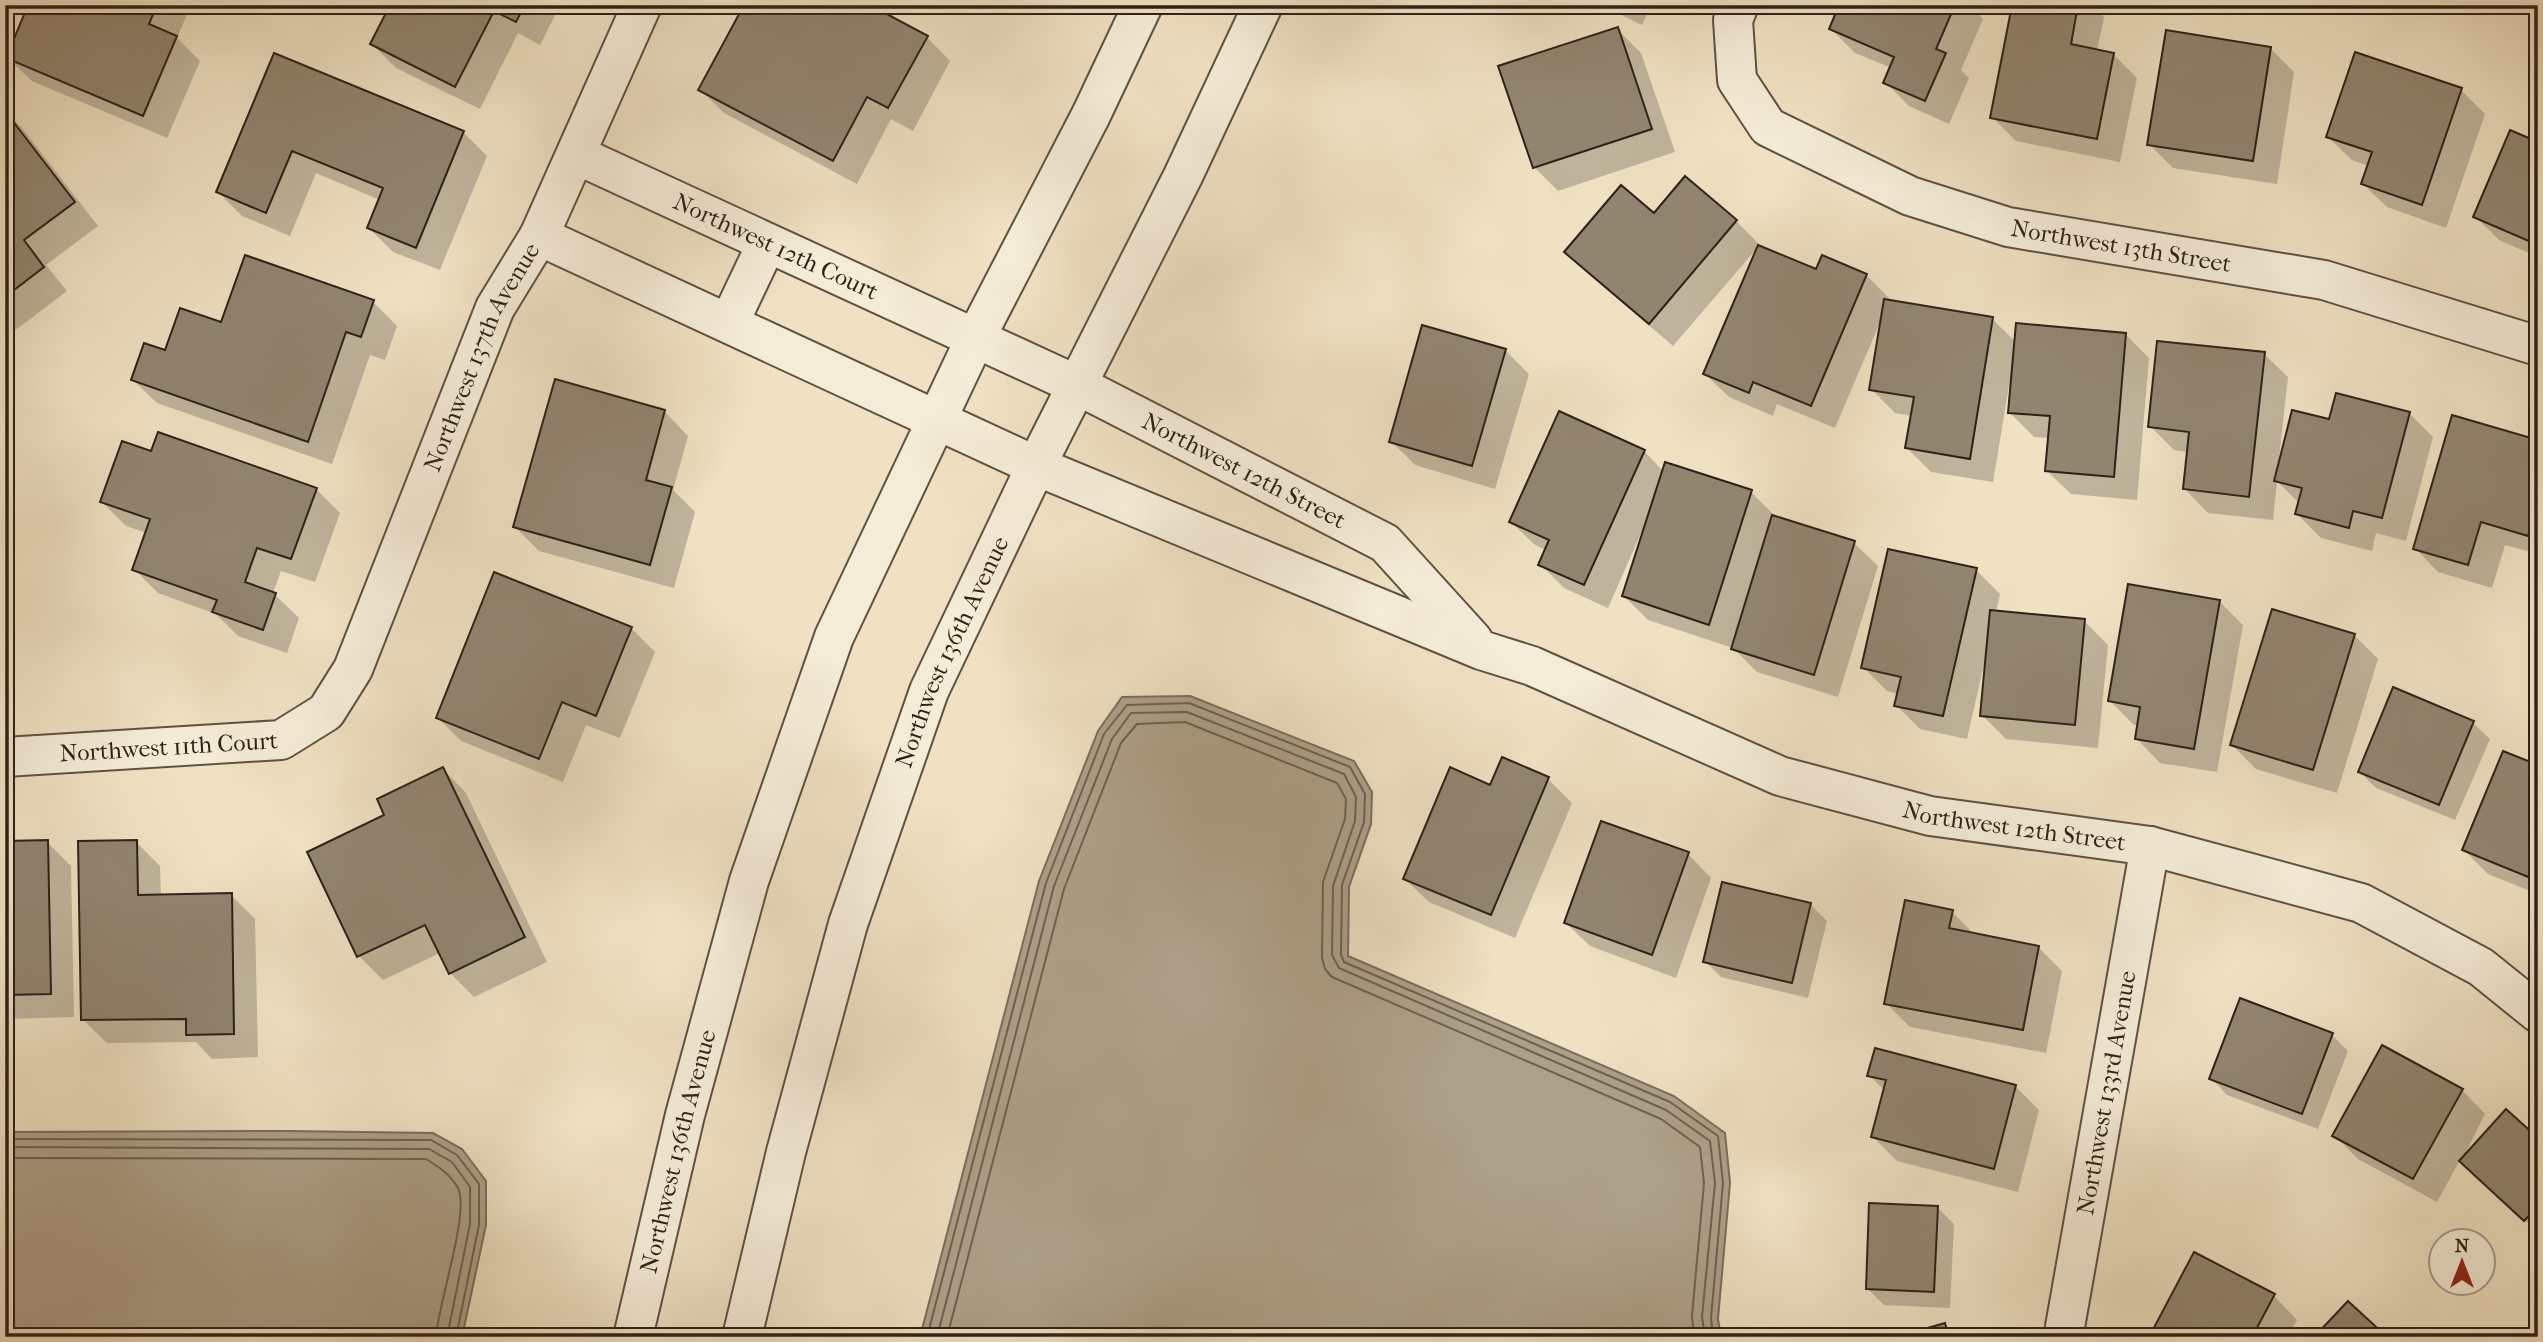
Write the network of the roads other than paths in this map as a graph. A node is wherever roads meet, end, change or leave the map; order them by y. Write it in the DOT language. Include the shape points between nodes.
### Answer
graph roads {
  1 [pos="642,5"];
  2 [pos="1143,5"];
  3 [pos="1263,5"];
  4 [pos="1739,5"];
  5 [pos="577,155"];
  6 [pos="539,236"];
  7 [pos="767,243"];
  8 [pos="729,323"];
  9 [pos="975,339"];
  10 [pos="2538,346"];
  11 [pos="1077,385"];
  12 [pos="937,419"];
  13 [pos="1036,466"];
  14 [pos="1481,650"];
  15 [pos="326,712"];
  16 [pos="5,757"];
  17 [pos="2150,846"];
  18 [pos="2538,1013"];
  19 [pos="633,1337"];
  20 [pos="742,1337"];
  21 [pos="2067,1337"];
  1 -- 5 [label="street, Northwest 137th Avenue"];
  2 -- 9 [label="street, Northwest 136th Avenue"];
  3 -- 11 [label="street, Northwest 136th Avenue"];
  4 -- 10 [label="street, Northwest 13th Street" via="1733,20 1737,80 1768,127 1910,196 2008,227 2324,280"];
  5 -- 6 [label="street, Northwest 137th Avenue"];
  5 -- 7 [label="street, Northwest 12th Court"];
  6 -- 8 [label="street"];
  6 -- 15 [label="street, Northwest 137th Avenue" via="495,308 353,669"];
  7 -- 8 [label="street"];
  7 -- 9 [label="street, Northwest 12th Court"];
  8 -- 12 [label="street"];
  9 -- 11 [label="street, Northwest 12th Street"];
  9 -- 12 [label="street, Northwest 136th Avenue"];
  11 -- 13 [label="street, Northwest 136th Avenue"];
  11 -- 14 [label="street, Northwest 12th Street" via="1385,542"];
  12 -- 13 [label="street, Northwest 12th Street"];
  12 -- 19 [label="street, Northwest 136th Avenue" via="834,638 749,881 685,1115"];
  13 -- 14 [label="street, Northwest 12th Street"];
  13 -- 20 [label="street, Northwest 136th Avenue" via="929,691 848,924"];
  14 -- 17 [label="street, Northwest 12th Street" via="1532,666 1780,776 1930,816"];
  15 -- 16 [label="street, Northwest 11th Court" via="281,740"];
  17 -- 18 [label="street, Northwest 12th Street" via="2361,903 2480,967"];
  17 -- 21 [label="street, Northwest 133rd Avenue" via="2065,1327"];
}
